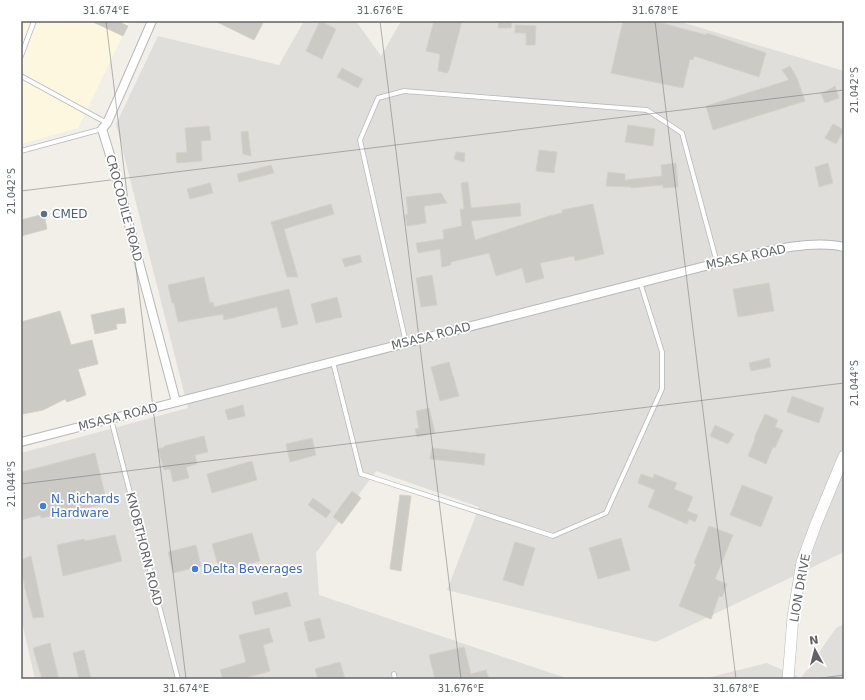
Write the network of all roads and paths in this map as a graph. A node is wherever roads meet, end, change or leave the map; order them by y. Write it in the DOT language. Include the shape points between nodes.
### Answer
graph roads {
  1 [pos="34,21"];
  2 [pos="152,21"];
  3 [pos="21,56"];
  4 [pos="21,76"];
  5 [pos="104,126"];
  6 [pos="21,151"];
  7 [pos="844,247"];
  8 [pos="717,263"];
  9 [pos="640,282"];
  10 [pos="406,343"];
  11 [pos="333,362"];
  12 [pos="176,402"];
  13 [pos="111,419"];
  14 [pos="21,442"];
  15 [pos="844,456"];
  16 [pos="178,679"];
  17 [pos="788,679"];
  1 -- 3 [label="lane"];
  2 -- 5 [label="street"];
  4 -- 5 [label="lane"];
  5 -- 6 [label="lane"];
  5 -- 12 [label="street, CROCODILE ROAD"];
  7 -- 8 [label="street, MSASA ROAD" via="801,245"];
  8 -- 9 [label="street, MSASA ROAD"];
  8 -- 10 [label="lane" via="682,133 647,110 404,91 378,98 360,140"];
  9 -- 10 [label="street, MSASA ROAD"];
  9 -- 11 [label="lane" via="662,352 662,389 606,513 553,536 361,474"];
  10 -- 11 [label="street, MSASA ROAD"];
  11 -- 12 [label="street, MSASA ROAD"];
  12 -- 13 [label="street, MSASA ROAD"];
  13 -- 14 [label="street, MSASA ROAD"];
  13 -- 16 [label="lane, KNOBTHORN ROAD"];
  15 -- 17 [label="street, LION DRIVE" via="802,562 793,617"];
}
